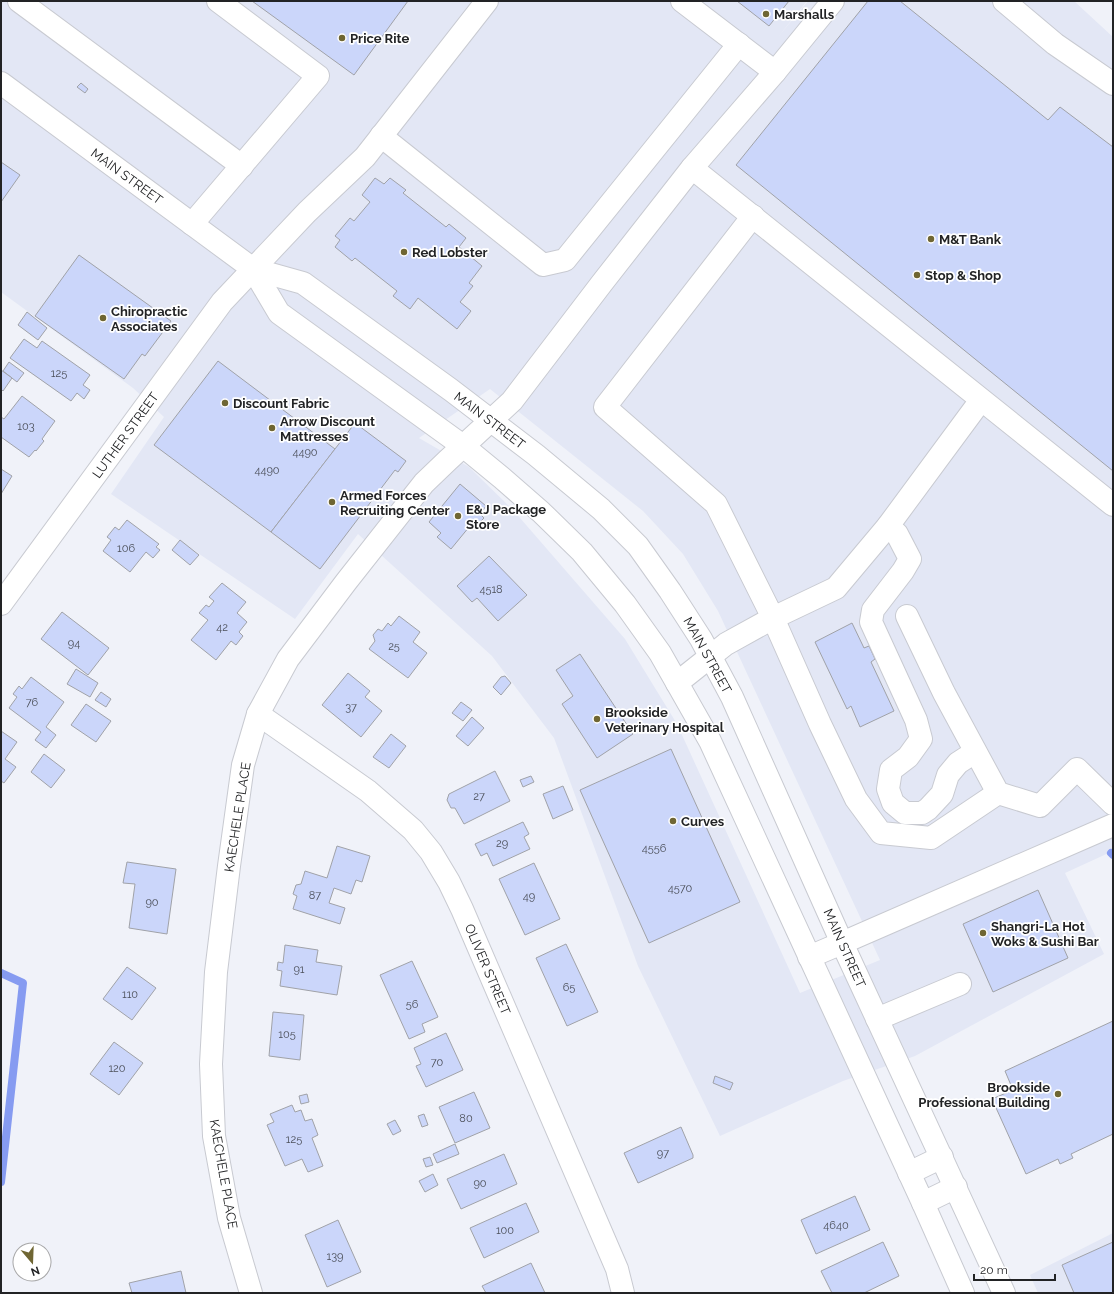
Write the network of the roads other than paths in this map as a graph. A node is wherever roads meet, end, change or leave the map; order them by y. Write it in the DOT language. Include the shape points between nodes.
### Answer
graph roads {
  1 [pos="19,1"];
  2 [pos="218,1"];
  3 [pos="487,1"];
  4 [pos="682,1"];
  5 [pos="833,1"];
  6 [pos="1004,1"];
  7 [pos="739,44"];
  8 [pos="775,72"];
  9 [pos="1113,84"];
  10 [pos="2,86"];
  11 [pos="381,136"];
  12 [pos="242,166"];
  13 [pos="692,168"];
  14 [pos="753,216"];
  15 [pos="192,224"];
  16 [pos="253,269"];
  17 [pos="982,400"];
  18 [pos="491,421"];
  19 [pos="463,446"];
  20 [pos="1113,505"];
  21 [pos="888,526"];
  22 [pos="1,604"];
  23 [pos="907,616"];
  24 [pos="773,618"];
  25 [pos="711,656"];
  26 [pos="678,683"];
  27 [pos="258,714"];
  28 [pos="975,752"];
  29 [pos="998,793"];
  30 [pos="1113,804"];
  31 [pos="1113,825"];
  32 [pos="842,943"];
  33 [pos="809,957"];
  34 [pos="960,984"];
  35 [pos="877,1019"];
  36 [pos="942,1157"];
  37 [pos="909,1173"];
  38 [pos="956,1187"];
  39 [pos="923,1202"];
  40 [pos="251,1293"];
  41 [pos="624,1293"];
  42 [pos="963,1293"];
  43 [pos="1004,1293"];
  1 -- 12 [label="main road"];
  2 -- 12 [label="main road" via="318,76"];
  3 -- 11 [label="main road, LUTHER STREET"];
  4 -- 7 [label="main road"];
  5 -- 8 [label="main road, KAECHELE PLACE"];
  6 -- 9 [label="main road" via="1055,44"];
  7 -- 8 [label="main road"];
  7 -- 11 [label="main road" via="565,260 543,265"];
  8 -- 13 [label="main road, KAECHELE PLACE"];
  10 -- 15 [label="main road, MAIN STREET"];
  11 -- 16 [label="main road, LUTHER STREET" via="365,157 307,212"];
  12 -- 15 [label="main road"];
  13 -- 14 [label="main road"];
  13 -- 18 [label="main road, KAECHELE PLACE" via="512,401"];
  14 -- 17 [label="main road"];
  14 -- 24 [label="main road" via="605,407 716,504"];
  15 -- 16 [label="main road, MAIN STREET"];
  16 -- 18 [label="main road, MAIN STREET" via="303,283"];
  16 -- 19 [label="main road, MAIN STREET" via="279,314"];
  16 -- 22 [label="main road, LUTHER STREET" via="222,302"];
  17 -- 20 [label="main road"];
  17 -- 21 [label="main road"];
  18 -- 19 [label="main road, KAECHELE PLACE"];
  18 -- 25 [label="main road, MAIN STREET" via="601,509 638,546 670,590"];
  19 -- 26 [label="main road, MAIN STREET" via="582,552 625,604"];
  19 -- 27 [label="main road, KAECHELE PLACE" via="424,484 346,582 288,659"];
  21 -- 24 [label="main road" via="836,588"];
  21 -- 28 [label="main road" via="897,534 910,559 873,610 871,622 916,720 921,739 908,757 891,770 888,789 893,804 905,813 922,813 942,794 948,775"];
  23 -- 28 [label="main road"];
  24 -- 25 [label="main road" via="726,644"];
  24 -- 29 [label="main road" via="854,794 881,833 931,838"];
  25 -- 26 [label="main road"];
  25 -- 32 [label="main road, MAIN STREET"];
  26 -- 33 [label="main road, MAIN STREET" via="710,741"];
  27 -- 40 [label="main road, KAECHELE PLACE" via="243,765 229,866 216,972 211,1064 215,1143 229,1218"];
  27 -- 41 [label="main road, OLIVER STREET" via="368,791 413,830 450,882 617,1270"];
  28 -- 29 [label="main road"];
  29 -- 30 [label="main road" via="1040,806 1077,769"];
  31 -- 32 [label="main road"];
  32 -- 33 [label="main road"];
  32 -- 35 [label="main road, MAIN STREET"];
  33 -- 37 [label="main road, MAIN STREET"];
  34 -- 35 [label="main road"];
  35 -- 36 [label="main road, MAIN STREET"];
  36 -- 37 [label="main road"];
  36 -- 38 [label="main road, MAIN STREET"];
  37 -- 39 [label="main road, MAIN STREET"];
  38 -- 39 [label="main road"];
  38 -- 43 [label="main road, MAIN STREET"];
  39 -- 42 [label="main road, MAIN STREET"];
}
